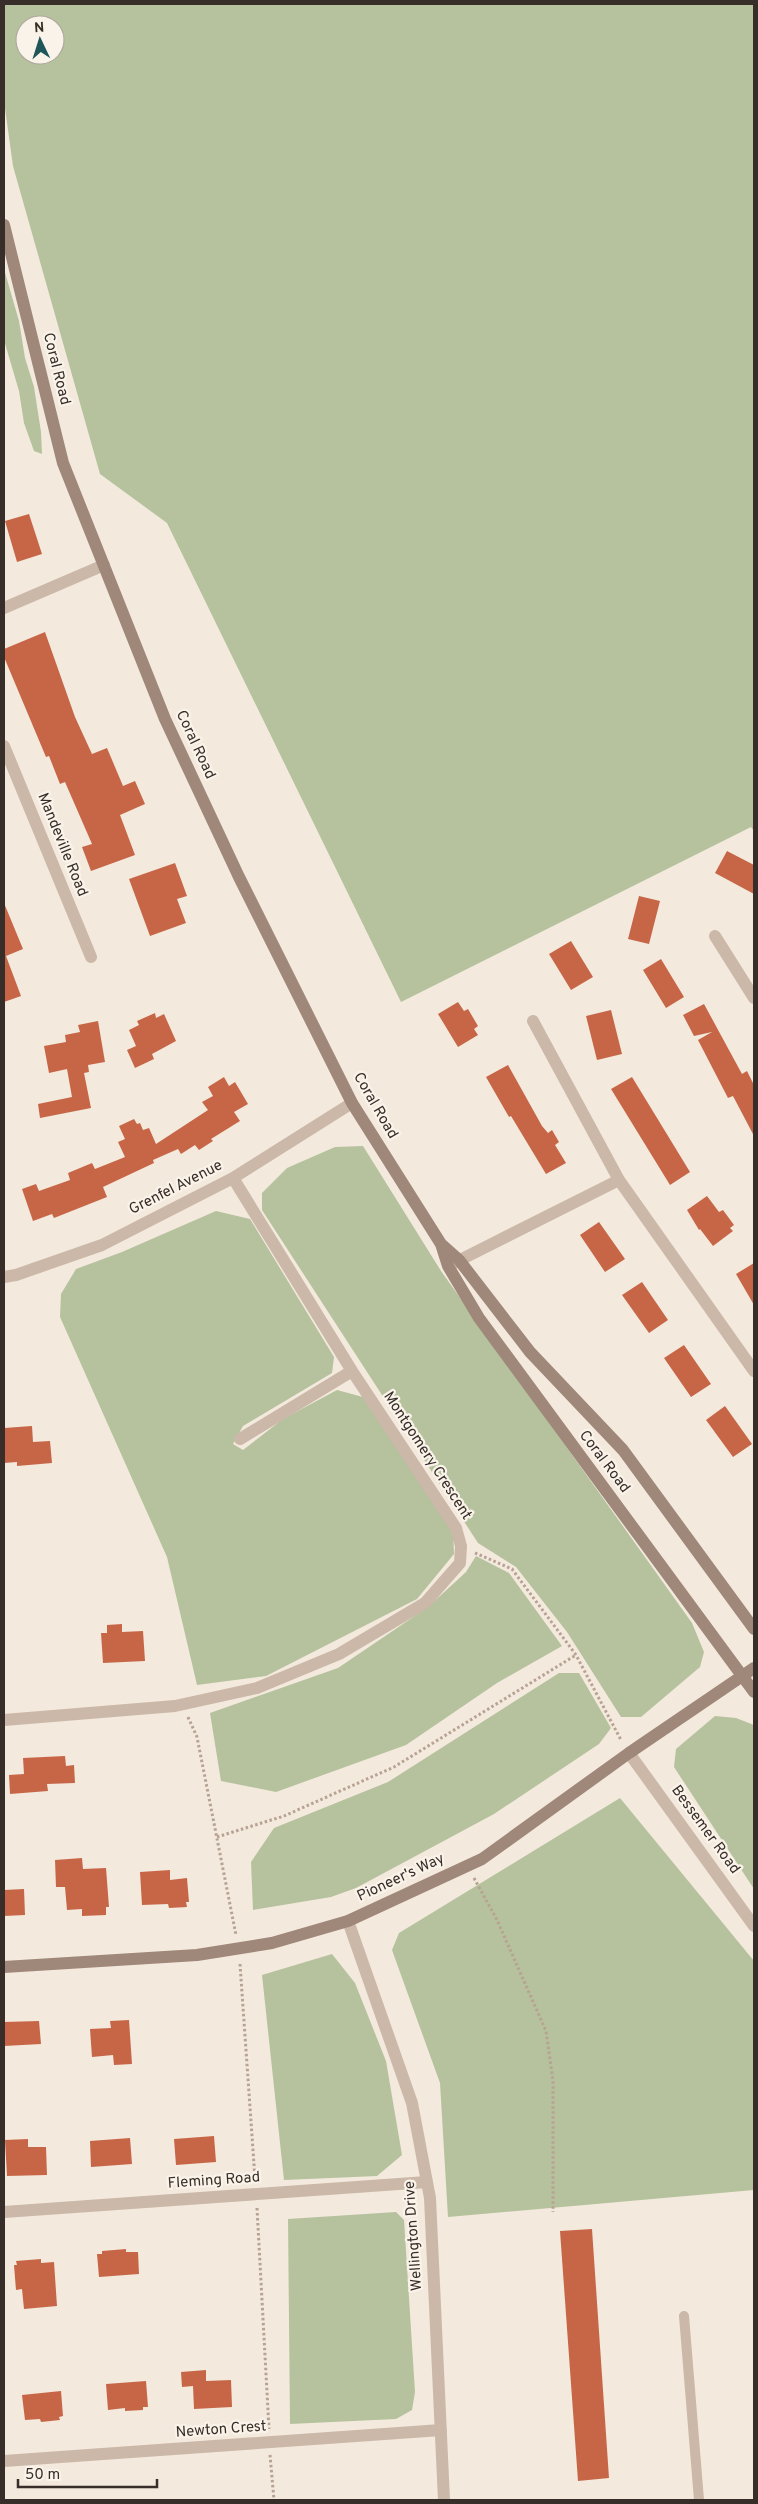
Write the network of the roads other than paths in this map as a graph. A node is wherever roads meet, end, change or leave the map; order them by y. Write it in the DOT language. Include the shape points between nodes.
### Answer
graph roads {
  1 [pos="4,225"];
  2 [pos="104,565"];
  3 [pos="4,608"];
  4 [pos="4,746"];
  5 [pos="715,936"];
  6 [pos="91,957"];
  7 [pos="754,998"];
  8 [pos="533,1021"];
  9 [pos="352,1104"];
  10 [pos="233,1178"];
  11 [pos="619,1180"];
  12 [pos="453,1263"];
  13 [pos="4,1277"];
  14 [pos="352,1371"];
  15 [pos="754,1371"];
  16 [pos="240,1439"];
  17 [pos="754,1629"];
  18 [pos="754,1668"];
  19 [pos="743,1676"];
  20 [pos="754,1692"];
  21 [pos="4,1720"];
  22 [pos="629,1753"];
  23 [pos="348,1921"];
  24 [pos="754,1926"];
  25 [pos="4,1967"];
  26 [pos="427,2182"];
  27 [pos="4,2212"];
  28 [pos="684,2316"];
  29 [pos="441,2430"];
  30 [pos="4,2461"];
  31 [pos="444,2500"];
  32 [pos="699,2500"];
  1 -- 2 [label="main road, Coral Road" via="63,463"];
  2 -- 3 [label="street"];
  2 -- 9 [label="main road, Coral Road" via="165,719"];
  4 -- 6 [label="street, Mandeville Road"];
  5 -- 7 [label="street"];
  8 -- 11 [label="street"];
  9 -- 10 [label="street, Grenfel Avenue"];
  9 -- 12 [label="main road, Coral Road"];
  10 -- 13 [label="street, Grenfel Avenue" via="102,1245"];
  10 -- 14 [label="street, Montgomery Crescent"];
  11 -- 12 [label="street"];
  11 -- 15 [label="street"];
  12 -- 17 [label="main road, Coral Road" via="530,1352 623,1450"];
  12 -- 19 [label="main road, Coral Road" via="479,1318"];
  14 -- 16 [label="street"];
  14 -- 21 [label="street, Montgomery Crescent" via="456,1528 461,1546 460,1564 425,1602 339,1654 257,1688 175,1706"];
  18 -- 19 [label="main road, Pioneer's Way"];
  19 -- 20 [label="main road, Coral Road"];
  19 -- 22 [label="main road, Pioneer's Way"];
  22 -- 23 [label="main road, Pioneer's Way" via="482,1859"];
  22 -- 24 [label="street, Bessemer Road"];
  23 -- 25 [label="main road, Pioneer's Way" via="272,1943 197,1955"];
  23 -- 26 [label="street, Wellington Drive" via="412,2103"];
  26 -- 27 [label="street, Fleming Road"];
  26 -- 29 [label="street, Wellington Drive"];
  28 -- 32 [label="lane"];
  29 -- 30 [label="street, Newton Crest"];
  29 -- 31 [label="street, Wellington Drive"];
}
